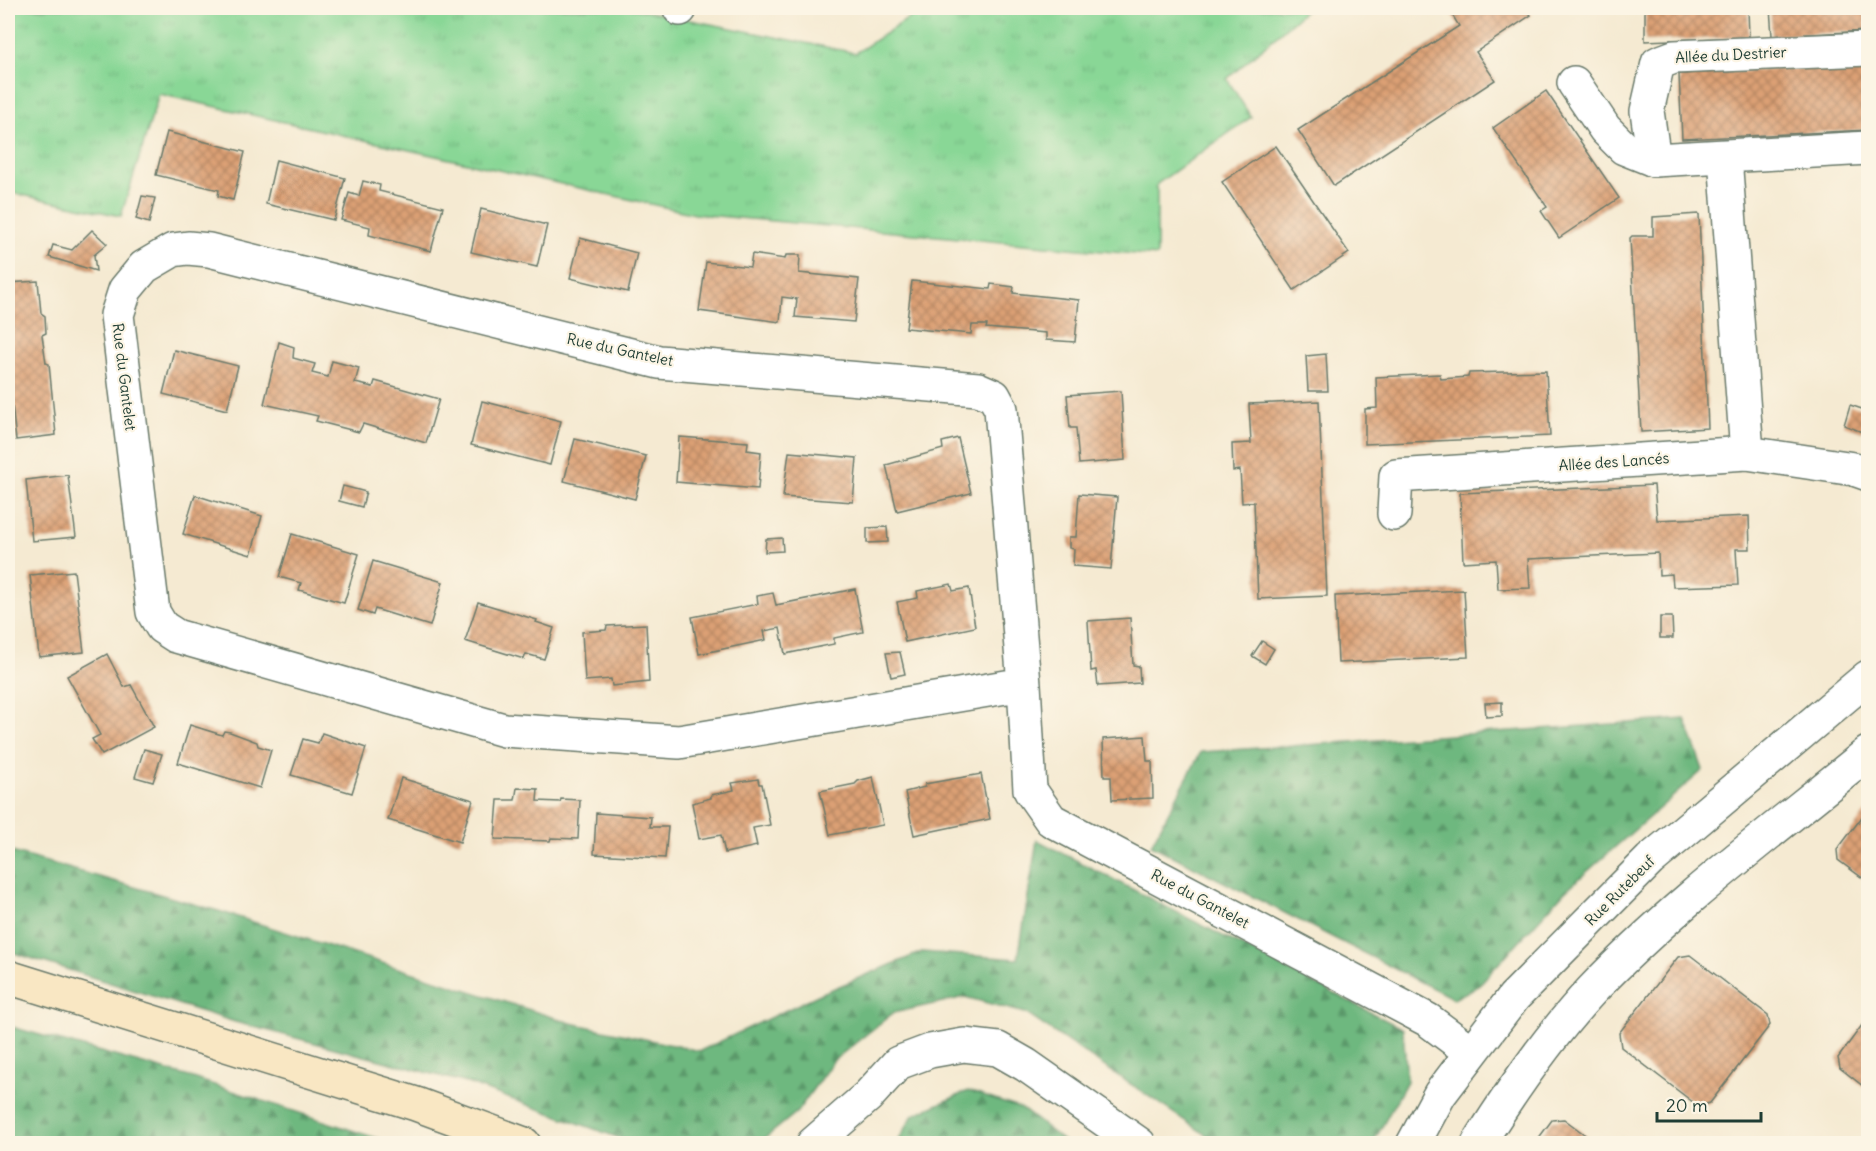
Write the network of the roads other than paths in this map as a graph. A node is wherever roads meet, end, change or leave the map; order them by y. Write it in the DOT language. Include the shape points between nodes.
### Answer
graph roads {
  1 [pos="1869,48"];
  2 [pos="1574,83"];
  3 [pos="1869,148"];
  4 [pos="1725,157"];
  5 [pos="1654,160"];
  6 [pos="1746,453"];
  7 [pos="1869,474"];
  8 [pos="1394,514"];
  9 [pos="1869,676"];
  10 [pos="1024,684"];
  11 [pos="1869,753"];
  12 [pos="8,977"];
  13 [pos="1471,1052"];
  14 [pos="868,1096"];
  15 [pos="524,1143"];
  16 [pos="813,1143"];
  17 [pos="848,1143"];
  18 [pos="1139,1143"];
  19 [pos="1413,1143"];
  20 [pos="1478,1143"];
  1 -- 5 [label="street, Allée du Destrier" via="1674,57 1658,63 1647,111"];
  2 -- 5 [label="street" via="1605,129 1624,148"];
  3 -- 4 [label="street"];
  4 -- 5 [label="street"];
  4 -- 6 [label="street"];
  6 -- 7 [label="street, Allée des Lancés"];
  6 -- 8 [label="street, Allée des Lancés" via="1396,476"];
  9 -- 13 [label="street, Rue Rutebeuf" via="1650,860 1514,997"];
  10 -- 10 [label="street, Rue du Gantelet" via="1001,409 994,396 978,389 659,362 209,250 173,250 144,267 125,290 117,315 153,612 162,627 176,636 504,730 679,742"];
  10 -- 13 [label="street, Rue du Gantelet" via="1030,790 1051,820 1428,1020"];
  11 -- 20 [label="street" via="1659,926 1592,991 1539,1054"];
  12 -- 15 [label="main road" via="416,1104"];
  13 -- 19 [label="street, Rue Rutebeuf" via="1440,1094"];
  14 -- 16 [label="street"];
  14 -- 17 [label="street"];
  14 -- 18 [label="street" via="898,1063 930,1051 964,1045 998,1049"];
}
